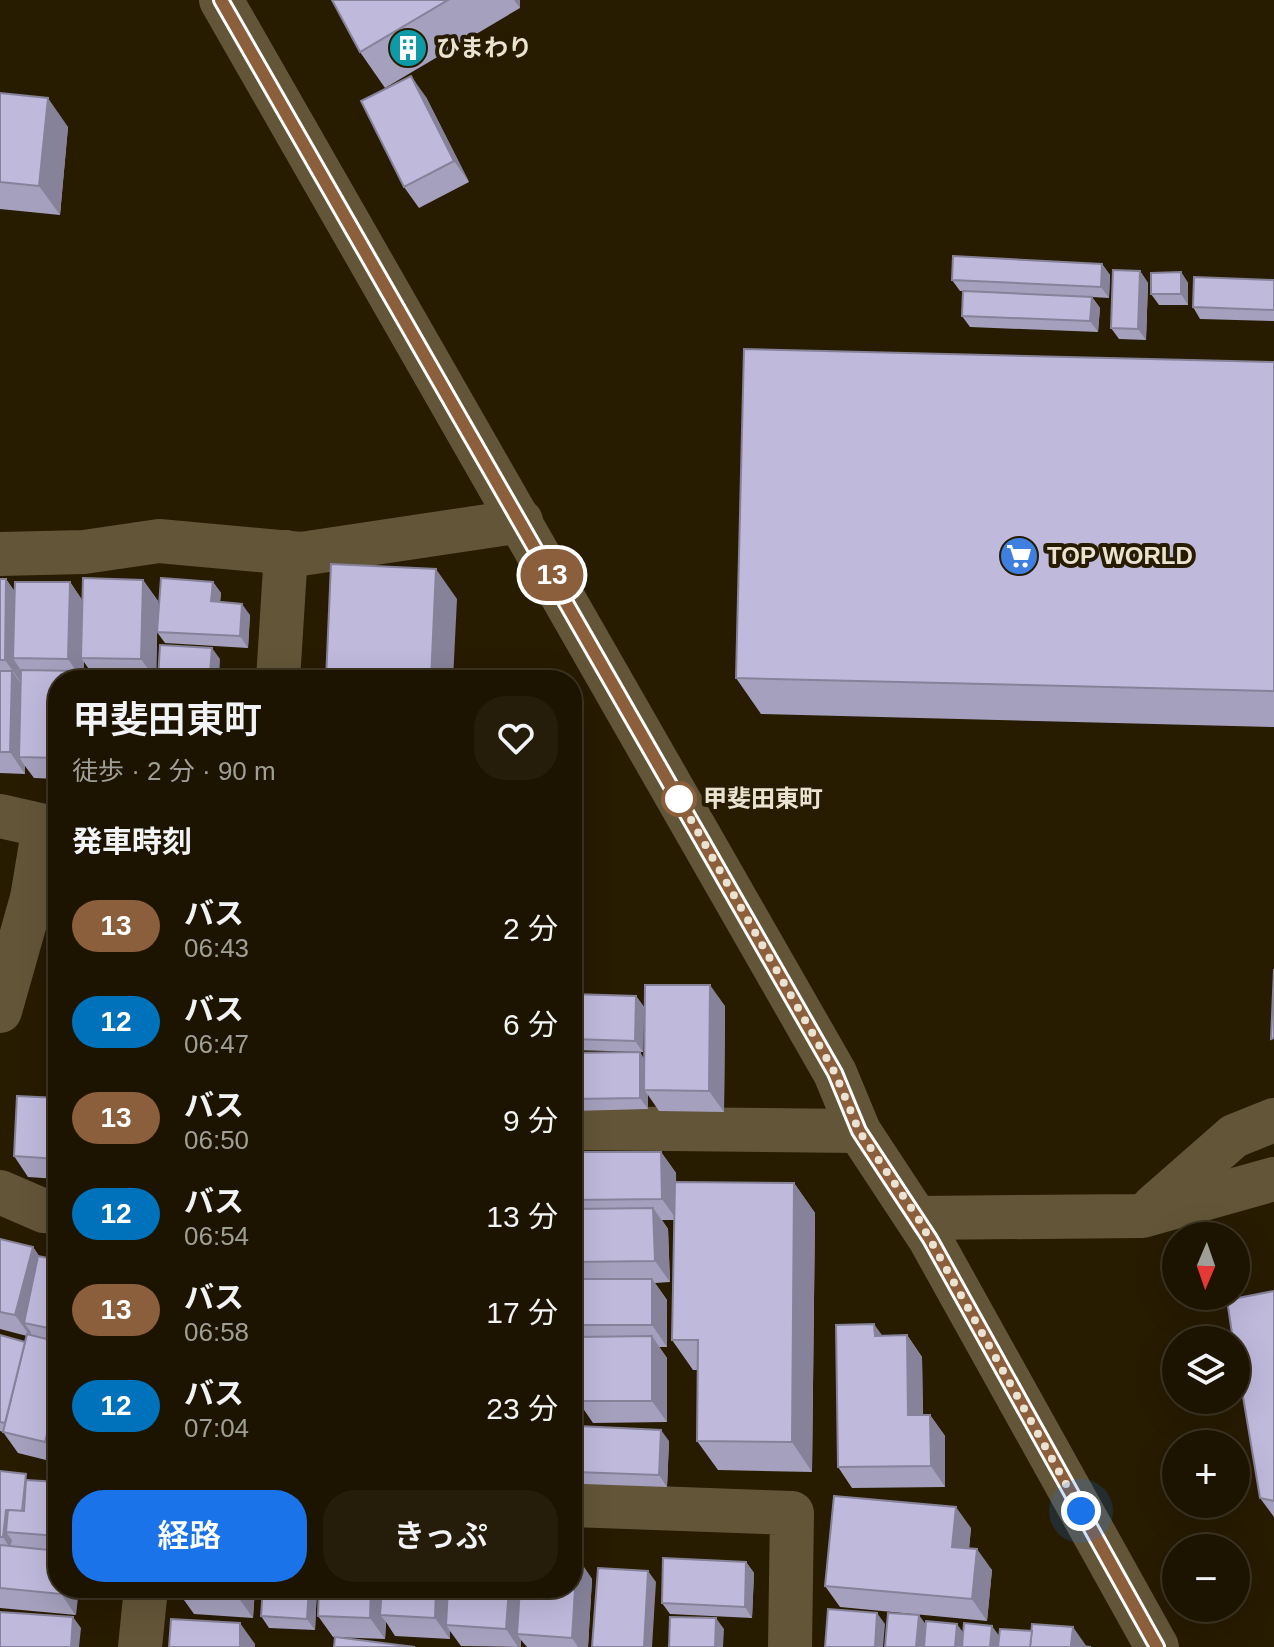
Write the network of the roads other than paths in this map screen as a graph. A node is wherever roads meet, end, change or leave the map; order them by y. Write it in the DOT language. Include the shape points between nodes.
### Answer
graph roads {
  1 [pos="221,0"];
  2 [pos="521,521"];
  3 [pos="286,552"];
  4 [pos="0,554"];
  5 [pos="279,670"];
  6 [pos="0,816"];
  7 [pos="45,899"];
  8 [pos="0,1011"];
  9 [pos="1274,1120"];
  10 [pos="582,1128"];
  11 [pos="859,1131"];
  12 [pos="1274,1179"];
  13 [pos="0,1192"];
  14 [pos="48,1211"];
  15 [pos="1142,1216"];
  16 [pos="918,1218"];
  17 [pos="582,1505"];
  18 [pos="145,1598"];
  19 [pos="140,1647"];
  20 [pos="790,1647"];
  21 [pos="1157,1647"];
  1 -- 2 [label="street"];
  2 -- 3 [label="street"];
  2 -- 11 [label="street" via="835,1073"];
  3 -- 4 [label="street" via="159,541 84,552"];
  3 -- 5 [label="street"];
  6 -- 7 [label="street" via="44,826"];
  7 -- 8 [label="street"];
  9 -- 15 [label="street" via="1234,1136"];
  10 -- 11 [label="street"];
  11 -- 16 [label="street"];
  12 -- 15 [label="street"];
  13 -- 14 [label="street"];
  15 -- 16 [label="street"];
  16 -- 21 [label="street"];
  17 -- 20 [label="street" via="792,1513"];
  18 -- 19 [label="street"];
}
